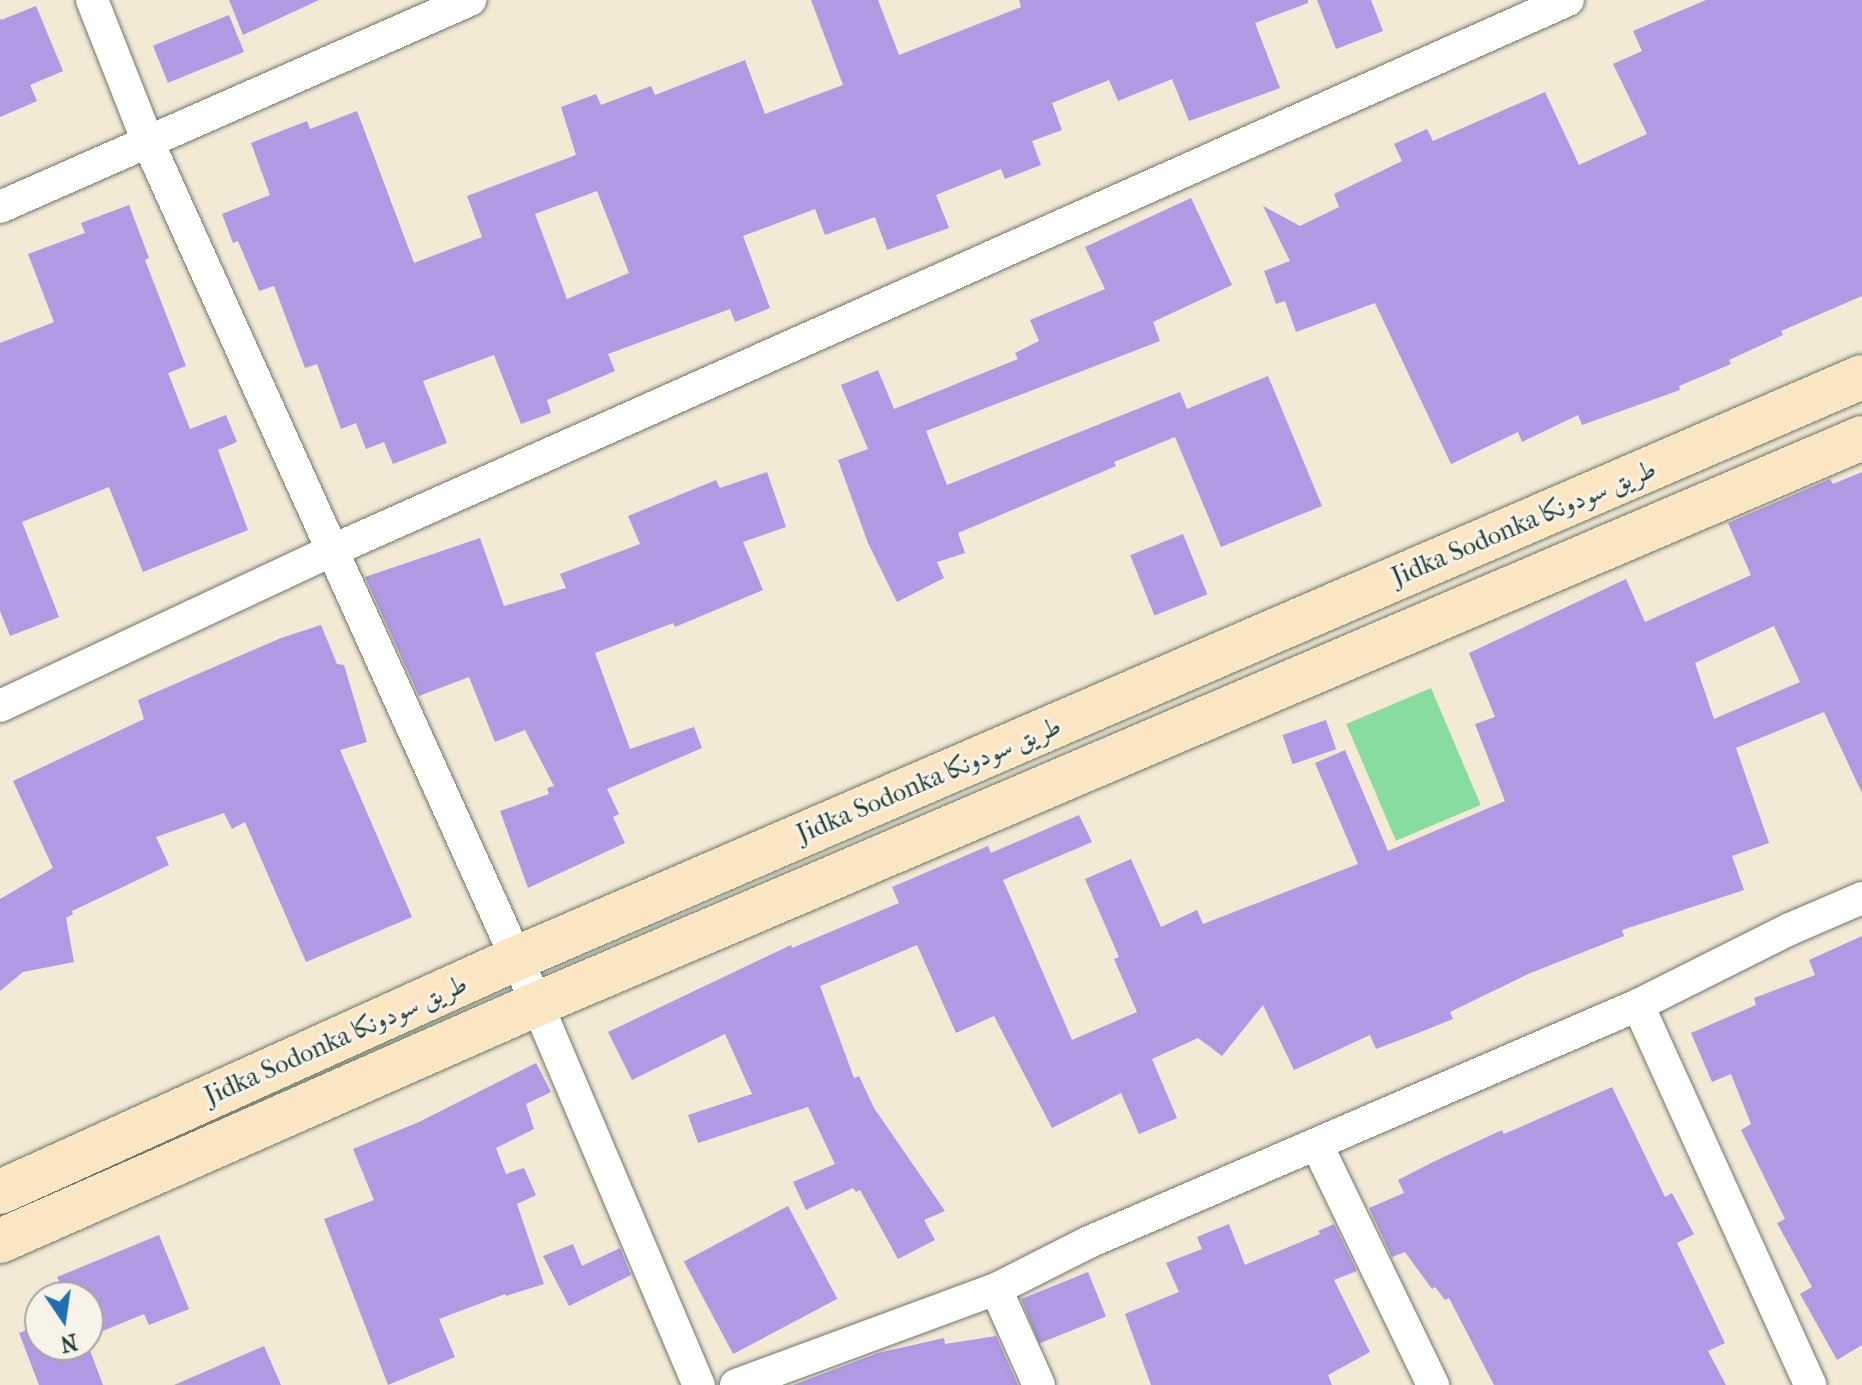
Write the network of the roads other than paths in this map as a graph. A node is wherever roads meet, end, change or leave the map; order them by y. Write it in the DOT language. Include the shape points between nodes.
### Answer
graph roads {
  1 [pos="92,0"];
  2 [pos="470,0"];
  3 [pos="1568,0"];
  4 [pos="148,142"];
  5 [pos="0,207"];
  6 [pos="1862,377"];
  7 [pos="1862,438"];
  8 [pos="1599,490"];
  9 [pos="1622,539"];
  10 [pos="331,551"];
  11 [pos="0,706"];
  12 [pos="1862,898"];
  13 [pos="515,959"];
  14 [pos="537,1004"];
  15 [pos="1638,1005"];
  16 [pos="1317,1145"];
  17 [pos="0,1192"];
  18 [pos="0,1241"];
  19 [pos="996,1289"];
  20 [pos="699,1385"];
  21 [pos="736,1385"];
  22 [pos="1039,1385"];
  23 [pos="1433,1385"];
  24 [pos="1810,1385"];
  1 -- 4 [label="street"];
  2 -- 4 [label="street"];
  3 -- 10 [label="street"];
  4 -- 5 [label="street"];
  4 -- 10 [label="street"];
  6 -- 8 [label="main road, Jidka Sodonka طريق سودونكا"];
  7 -- 9 [label="main road, Jidka Sodonka طريق سودونكا"];
  8 -- 9 [label="main road"];
  8 -- 13 [label="main road, Jidka Sodonka طريق سودونكا"];
  9 -- 14 [label="main road, Jidka Sodonka طريق سودونكا"];
  10 -- 11 [label="street"];
  10 -- 13 [label="street"];
  12 -- 15 [label="street"];
  13 -- 14 [label="street"];
  13 -- 17 [label="main road, Jidka Sodonka طريق سودونكا"];
  14 -- 18 [label="main road, Jidka Sodonka طريق سودونكا"];
  14 -- 20 [label="street"];
  15 -- 16 [label="street"];
  15 -- 24 [label="street"];
  16 -- 19 [label="street" via="1089,1242"];
  16 -- 23 [label="street"];
  19 -- 21 [label="street"];
  19 -- 22 [label="street"];
}
